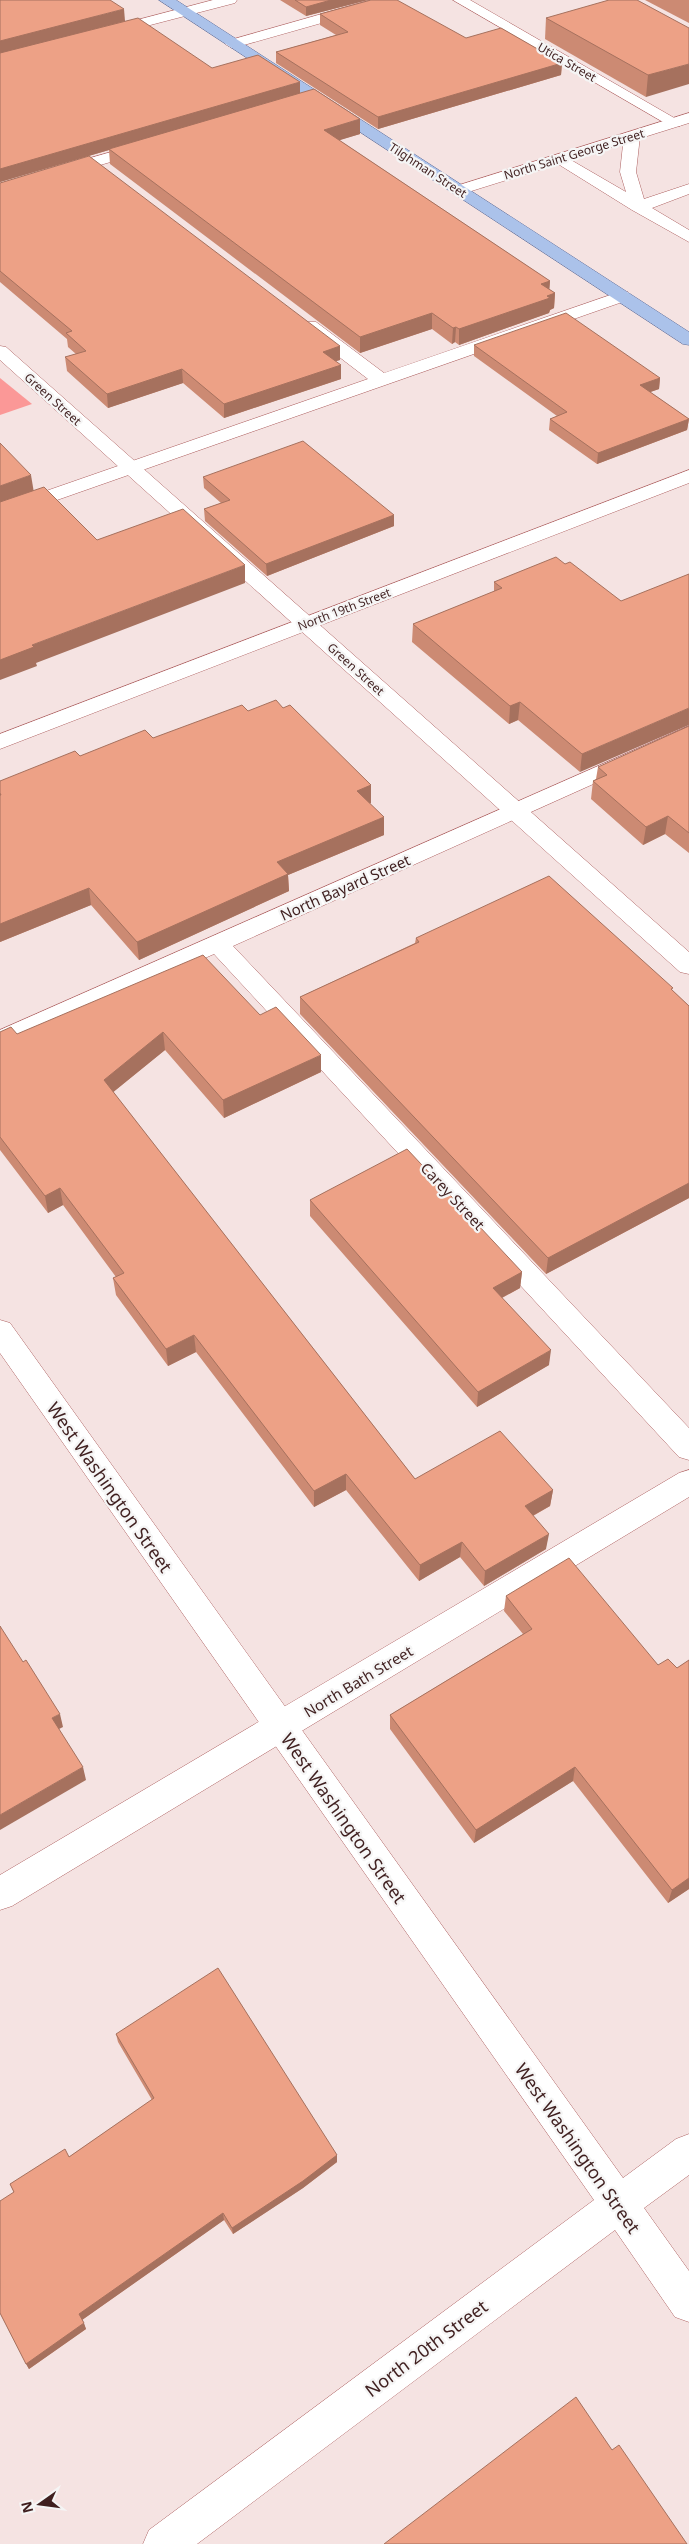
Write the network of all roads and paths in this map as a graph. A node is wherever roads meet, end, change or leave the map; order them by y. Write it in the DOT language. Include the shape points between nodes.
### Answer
graph roads {
  1 [pos="166,0"];
  2 [pos="230,0"];
  3 [pos="386,0"];
  4 [pos="460,0"];
  5 [pos="185,12"];
  6 [pos="92,37"];
  7 [pos="232,44"];
  8 [pos="316,97"];
  9 [pos="298,103"];
  10 [pos="682,120"];
  11 [pos="632,136"];
  12 [pos="159,143"];
  13 [pos="558,159"];
  14 [pos="94,162"];
  15 [pos="110,174"];
  16 [pos="0,189"];
  17 [pos="689,189"];
  18 [pos="459,190"];
  19 [pos="638,206"];
  20 [pos="689,237"];
  21 [pos="622,296"];
  22 [pos="297,316"];
  23 [pos="689,340"];
  24 [pos="0,352"];
  25 [pos="382,380"];
  26 [pos="131,468"];
  27 [pos="689,476"];
  28 [pos="0,514"];
  29 [pos="306,624"];
  30 [pos="689,733"];
  31 [pos="0,742"];
  32 [pos="515,811"];
  33 [pos="217,943"];
  34 [pos="689,966"];
  35 [pos="0,1040"];
  36 [pos="0,1331"];
  37 [pos="689,1448"];
  38 [pos="689,1482"];
  39 [pos="280,1727"];
  40 [pos="0,1894"];
  41 [pos="689,2152"];
  42 [pos="618,2205"];
  43 [pos="689,2303"];
  44 [pos="163,2544"];
  1 -- 5 [label="main road, Tilghman Street"];
  2 -- 5 [label="street"];
  3 -- 7 [label="street"];
  4 -- 10 [label="street, Utica Street"];
  5 -- 6 [label="street"];
  5 -- 7 [label="main road, Tilghman Street"];
  7 -- 8 [label="main road, Tilghman Street"];
  8 -- 9 [label="street"];
  8 -- 18 [label="main road, Tilghman Street"];
  10 -- 11 [label="street, North Saint George Street"];
  11 -- 13 [label="street, North Saint George Street"];
  11 -- 19 [label="street" via="628,172"];
  12 -- 14 [label="street"];
  13 -- 18 [label="street, North Saint George Street"];
  13 -- 19 [label="street"];
  14 -- 15 [label="street"];
  14 -- 16 [label="street"];
  17 -- 19 [label="street"];
  18 -- 21 [label="main road, Tilghman Street"];
  19 -- 20 [label="street"];
  21 -- 23 [label="main road, Tilghman Street"];
  21 -- 25 [label="street"];
  22 -- 25 [label="street"];
  24 -- 26 [label="street, Green Street"];
  25 -- 26 [label="street"];
  26 -- 28 [label="street"];
  26 -- 29 [label="street, Green Street"];
  27 -- 29 [label="street, North 19th Street"];
  29 -- 31 [label="street, North 19th Street"];
  29 -- 32 [label="street, Green Street"];
  30 -- 32 [label="street, North Bayard Street"];
  32 -- 33 [label="street, North Bayard Street"];
  32 -- 34 [label="street, Green Street"];
  33 -- 35 [label="street, North Bayard Street"];
  33 -- 37 [label="street, Carey Street"];
  36 -- 39 [label="street, West Washington Street"];
  38 -- 39 [label="street, North Bath Street"];
  39 -- 40 [label="street, North Bath Street"];
  39 -- 42 [label="street, West Washington Street"];
  41 -- 42 [label="street, North 20th Street"];
  42 -- 43 [label="street, West Washington Street"];
  42 -- 44 [label="street, North 20th Street"];
}
